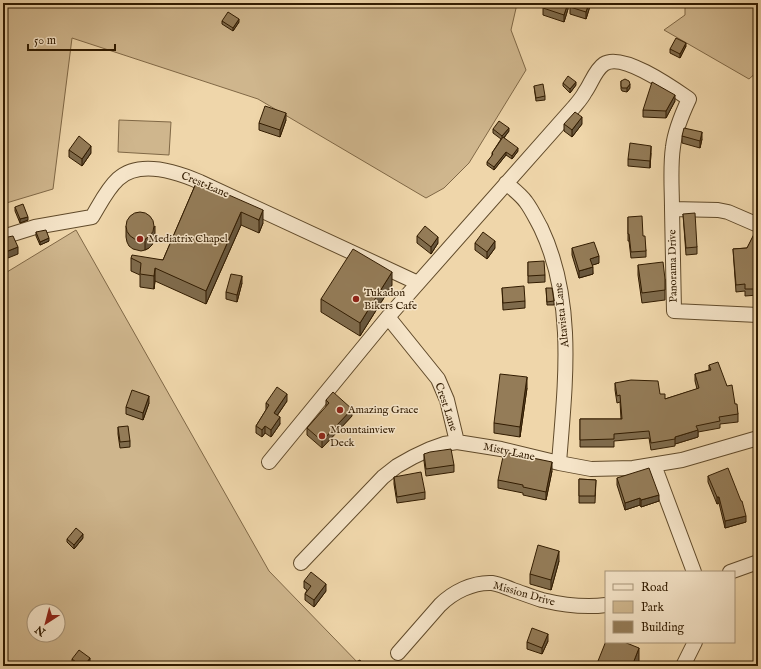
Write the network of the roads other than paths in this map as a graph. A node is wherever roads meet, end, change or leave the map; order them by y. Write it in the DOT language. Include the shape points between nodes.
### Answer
graph roads {
  1 [pos="506,182"];
  2 [pos="672,209"];
  3 [pos="758,225"];
  4 [pos="3,237"];
  5 [pos="418,283"];
  6 [pos="758,315"];
  7 [pos="388,317"];
  8 [pos="758,438"];
  9 [pos="457,442"];
  10 [pos="268,462"];
  11 [pos="558,463"];
  12 [pos="654,465"];
  13 [pos="758,562"];
  14 [pos="301,563"];
  15 [pos="694,571"];
  16 [pos="733,571"];
  17 [pos="605,605"];
  18 [pos="694,643"];
  19 [pos="398,653"];
  20 [pos="682,666"];
  1 -- 2 [label="street" via="584,94 597,71 610,62 620,62 659,79 689,99 673,146"];
  1 -- 5 [label="street"];
  1 -- 11 [label="street, Altavista Lane" via="525,200 534,215 552,254 559,281 566,351"];
  2 -- 3 [label="street" via="718,210"];
  2 -- 6 [label="street, Panorama Drive" via="674,311"];
  4 -- 5 [label="street, Crest Lane" via="35,227 92,217 122,176 146,168 184,175"];
  5 -- 7 [label="street"];
  7 -- 9 [label="street, Crest Lane" via="438,379 447,400"];
  7 -- 10 [label="street"];
  8 -- 12 [label="street, Misty Lane" via="682,460"];
  9 -- 11 [label="street, Misty Lane" via="501,449"];
  9 -- 14 [label="street, Misty Lane" via="430,449 397,466"];
  11 -- 12 [label="street, Misty Lane" via="591,469"];
  12 -- 15 [label="street"];
  13 -- 16 [label="street"];
  17 -- 19 [label="street, Mission Drive" via="561,604 493,583 483,584 463,589 446,599"];
  18 -- 20 [label="street"];
}
